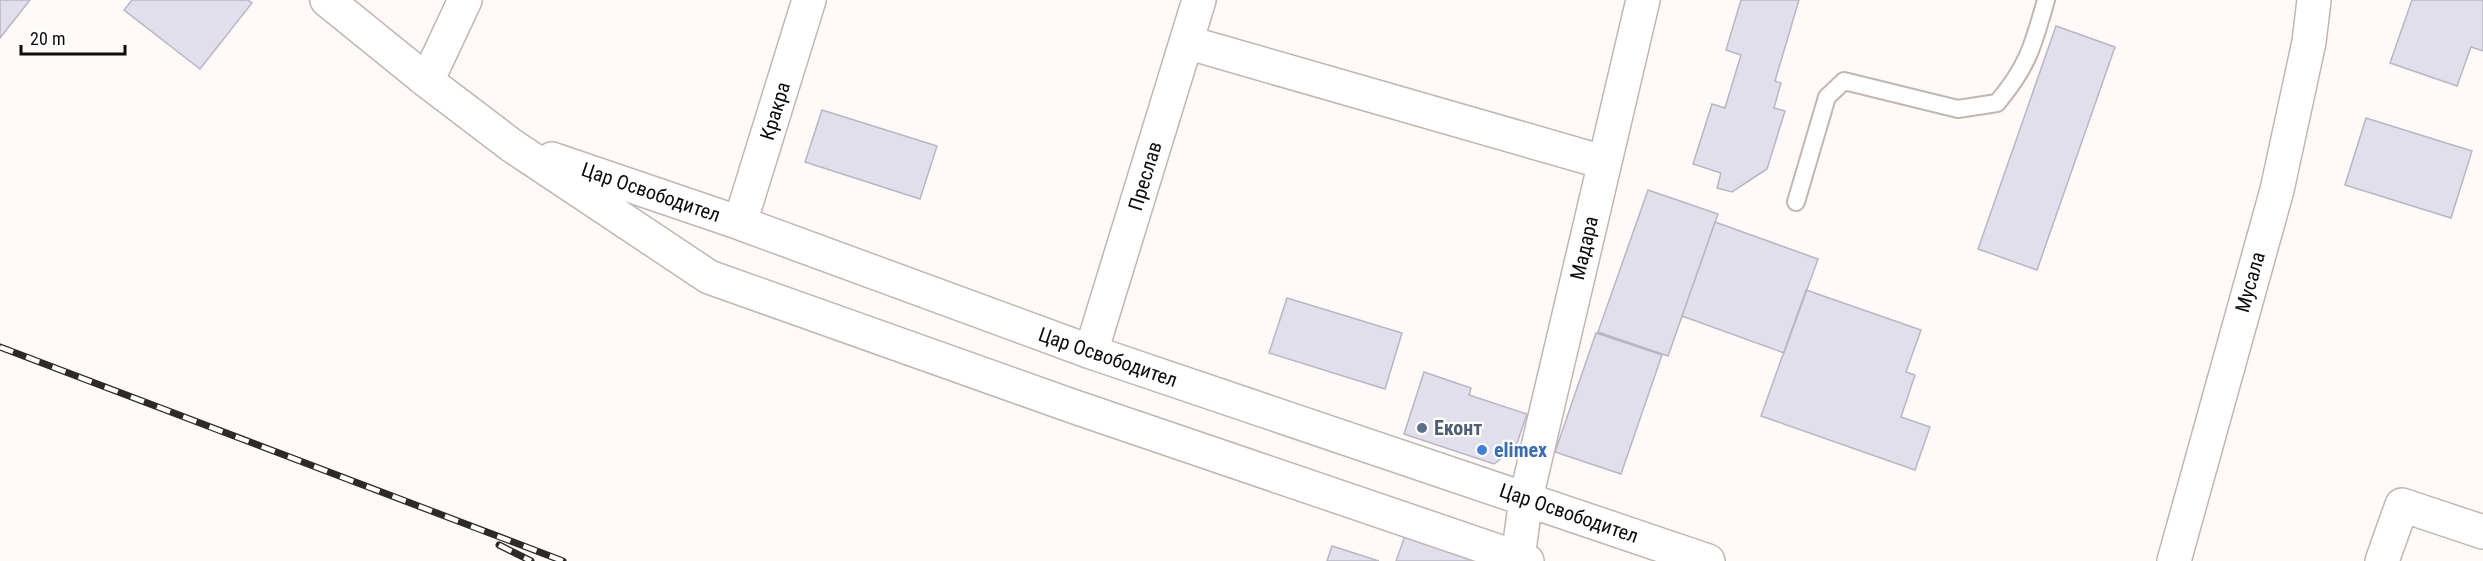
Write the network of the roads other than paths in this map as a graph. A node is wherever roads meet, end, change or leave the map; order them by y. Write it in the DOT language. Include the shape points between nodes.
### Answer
graph roads {
  1 [pos="327,0"];
  2 [pos="465,0"];
  3 [pos="809,0"];
  4 [pos="1199,0"];
  5 [pos="1644,0"];
  6 [pos="2046,0"];
  7 [pos="2314,0"];
  8 [pos="1186,42"];
  9 [pos="427,81"];
  10 [pos="511,145"];
  11 [pos="1603,162"];
  12 [pos="1796,202"];
  13 [pos="740,223"];
  14 [pos="1091,352"];
  15 [pos="1526,498"];
  16 [pos="2483,532"];
  17 [pos="1523,559"];
  18 [pos="1708,561"];
  19 [pos="2174,561"];
  20 [pos="2382,561"];
  1 -- 9 [label="street, Цар Освободител"];
  2 -- 9 [label="street"];
  3 -- 13 [label="street, Кракра"];
  4 -- 8 [label="street, Преслав"];
  5 -- 11 [label="street, Мадара"];
  6 -- 12 [label="lane" via="2028,58 2018,78 1997,103 1958,109 1844,81 1836,87 1827,97"];
  7 -- 19 [label="street, Мусала" via="2309,42 2277,190"];
  8 -- 11 [label="street"];
  8 -- 14 [label="street, Преслав"];
  9 -- 10 [label="street, Цар Освободител"];
  10 -- 13 [label="street, Цар Освободител"];
  10 -- 17 [label="street, Цар Освободител" via="709,277 1072,406"];
  11 -- 15 [label="street, Мадара"];
  13 -- 14 [label="street, Цар Освободител"];
  14 -- 15 [label="street, Цар Освободител"];
  15 -- 17 [label="street, Мадара"];
  15 -- 18 [label="street, Цар Освободител"];
  16 -- 20 [label="street" via="2402,505"];
}
